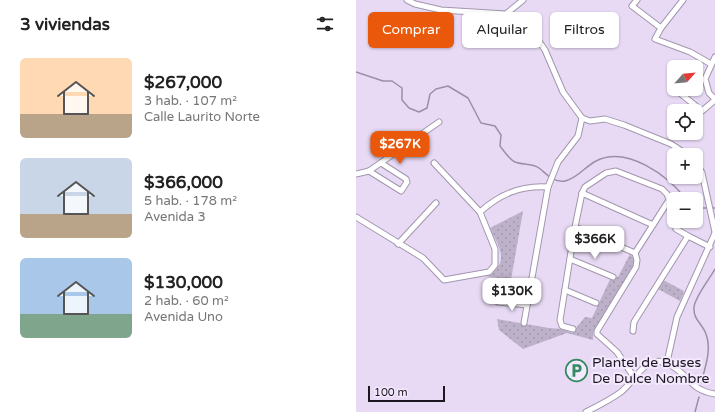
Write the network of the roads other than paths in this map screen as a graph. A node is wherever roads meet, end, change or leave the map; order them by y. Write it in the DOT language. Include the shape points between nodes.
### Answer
graph roads {
  1 [pos="407,0"];
  2 [pos="523,0"];
  3 [pos="637,0"];
  4 [pos="683,0"];
  5 [pos="474,12"];
  6 [pos="508,12"];
  7 [pos="662,28"];
  8 [pos="542,46"];
  9 [pos="715,57"];
  10 [pos="711,64"];
  11 [pos="684,96"];
  12 [pos="715,99"];
  13 [pos="582,118"];
  14 [pos="438,122"];
  15 [pos="677,148"];
  16 [pos="381,163"];
  17 [pos="434,163"];
  18 [pos="369,171"];
  19 [pos="356,174"];
  20 [pos="703,177"];
  21 [pos="548,187"];
  22 [pos="582,193"];
  23 [pos="436,203"];
  24 [pos="480,212"];
  25 [pos="356,217"];
  26 [pos="653,225"];
  27 [pos="575,227"];
  28 [pos="676,229"];
  29 [pos="715,232"];
  30 [pos="688,236"];
  31 [pos="398,244"];
  32 [pos="710,247"];
  33 [pos="635,253"];
  34 [pos="570,258"];
  35 [pos="613,277"];
  36 [pos="565,290"];
  37 [pos="498,302"];
  38 [pos="596,303"];
  39 [pos="528,305"];
  40 [pos="524,323"];
  41 [pos="573,329"];
  42 [pos="633,331"];
  43 [pos="667,362"];
  44 [pos="634,377"];
  45 [pos="715,394"];
  46 [pos="600,405"];
  47 [pos="586,412"];
  48 [pos="601,412"];
  1 -- 5 [label="street" via="441,10"];
  2 -- 6 [label="street"];
  3 -- 7 [label="street" via="632,6"];
  4 -- 7 [label="street"];
  7 -- 10 [label="street" via="655,39 690,52"];
  8 -- 13 [label="street" via="564,92"];
  9 -- 10 [label="street"];
  10 -- 12 [label="street" via="705,79 706,86"];
  11 -- 12 [label="street" via="702,111"];
  13 -- 15 [label="street" via="590,121 605,119"];
  13 -- 21 [label="street" via="578,136 572,147 563,155"];
  14 -- 16 [label="street"];
  16 -- 18 [label="street"];
  16 -- 18 [label="street" via="406,179 407,182 401,190"];
  17 -- 24 [label="street"];
  18 -- 19 [label="street"];
  20 -- 29 [label="street"];
  21 -- 24 [label="street" via="534,186 510,191 492,201"];
  21 -- 39 [label="street"];
  22 -- 26 [label="street"];
  22 -- 26 [label="street" via="585,187 610,171 662,189 669,200"];
  22 -- 27 [label="street"];
  23 -- 31 [label="street"];
  24 -- 31 [label="street" via="495,249 495,265 489,272 444,280 423,258"];
  25 -- 31 [label="street"];
  26 -- 33 [label="street"];
  27 -- 33 [label="street"];
  27 -- 34 [label="street"];
  28 -- 30 [label="street"];
  29 -- 32 [label="street"];
  30 -- 32 [label="street"];
  30 -- 42 [label="street" via="634,322"];
  32 -- 43 [label="street" via="677,317"];
  33 -- 44 [label="street" via="636,267 596,334 617,352"];
  34 -- 35 [label="street"];
  34 -- 36 [label="street"];
  36 -- 38 [label="street"];
  36 -- 41 [label="street" via="560,323"];
  37 -- 39 [label="street"];
  39 -- 40 [label="street"];
  43 -- 44 [label="street" via="653,362"];
  43 -- 45 [label="street" via="679,369 694,386"];
  44 -- 46 [label="street" via="623,390"];
  46 -- 47 [label="street"];
  46 -- 48 [label="street"];
}
